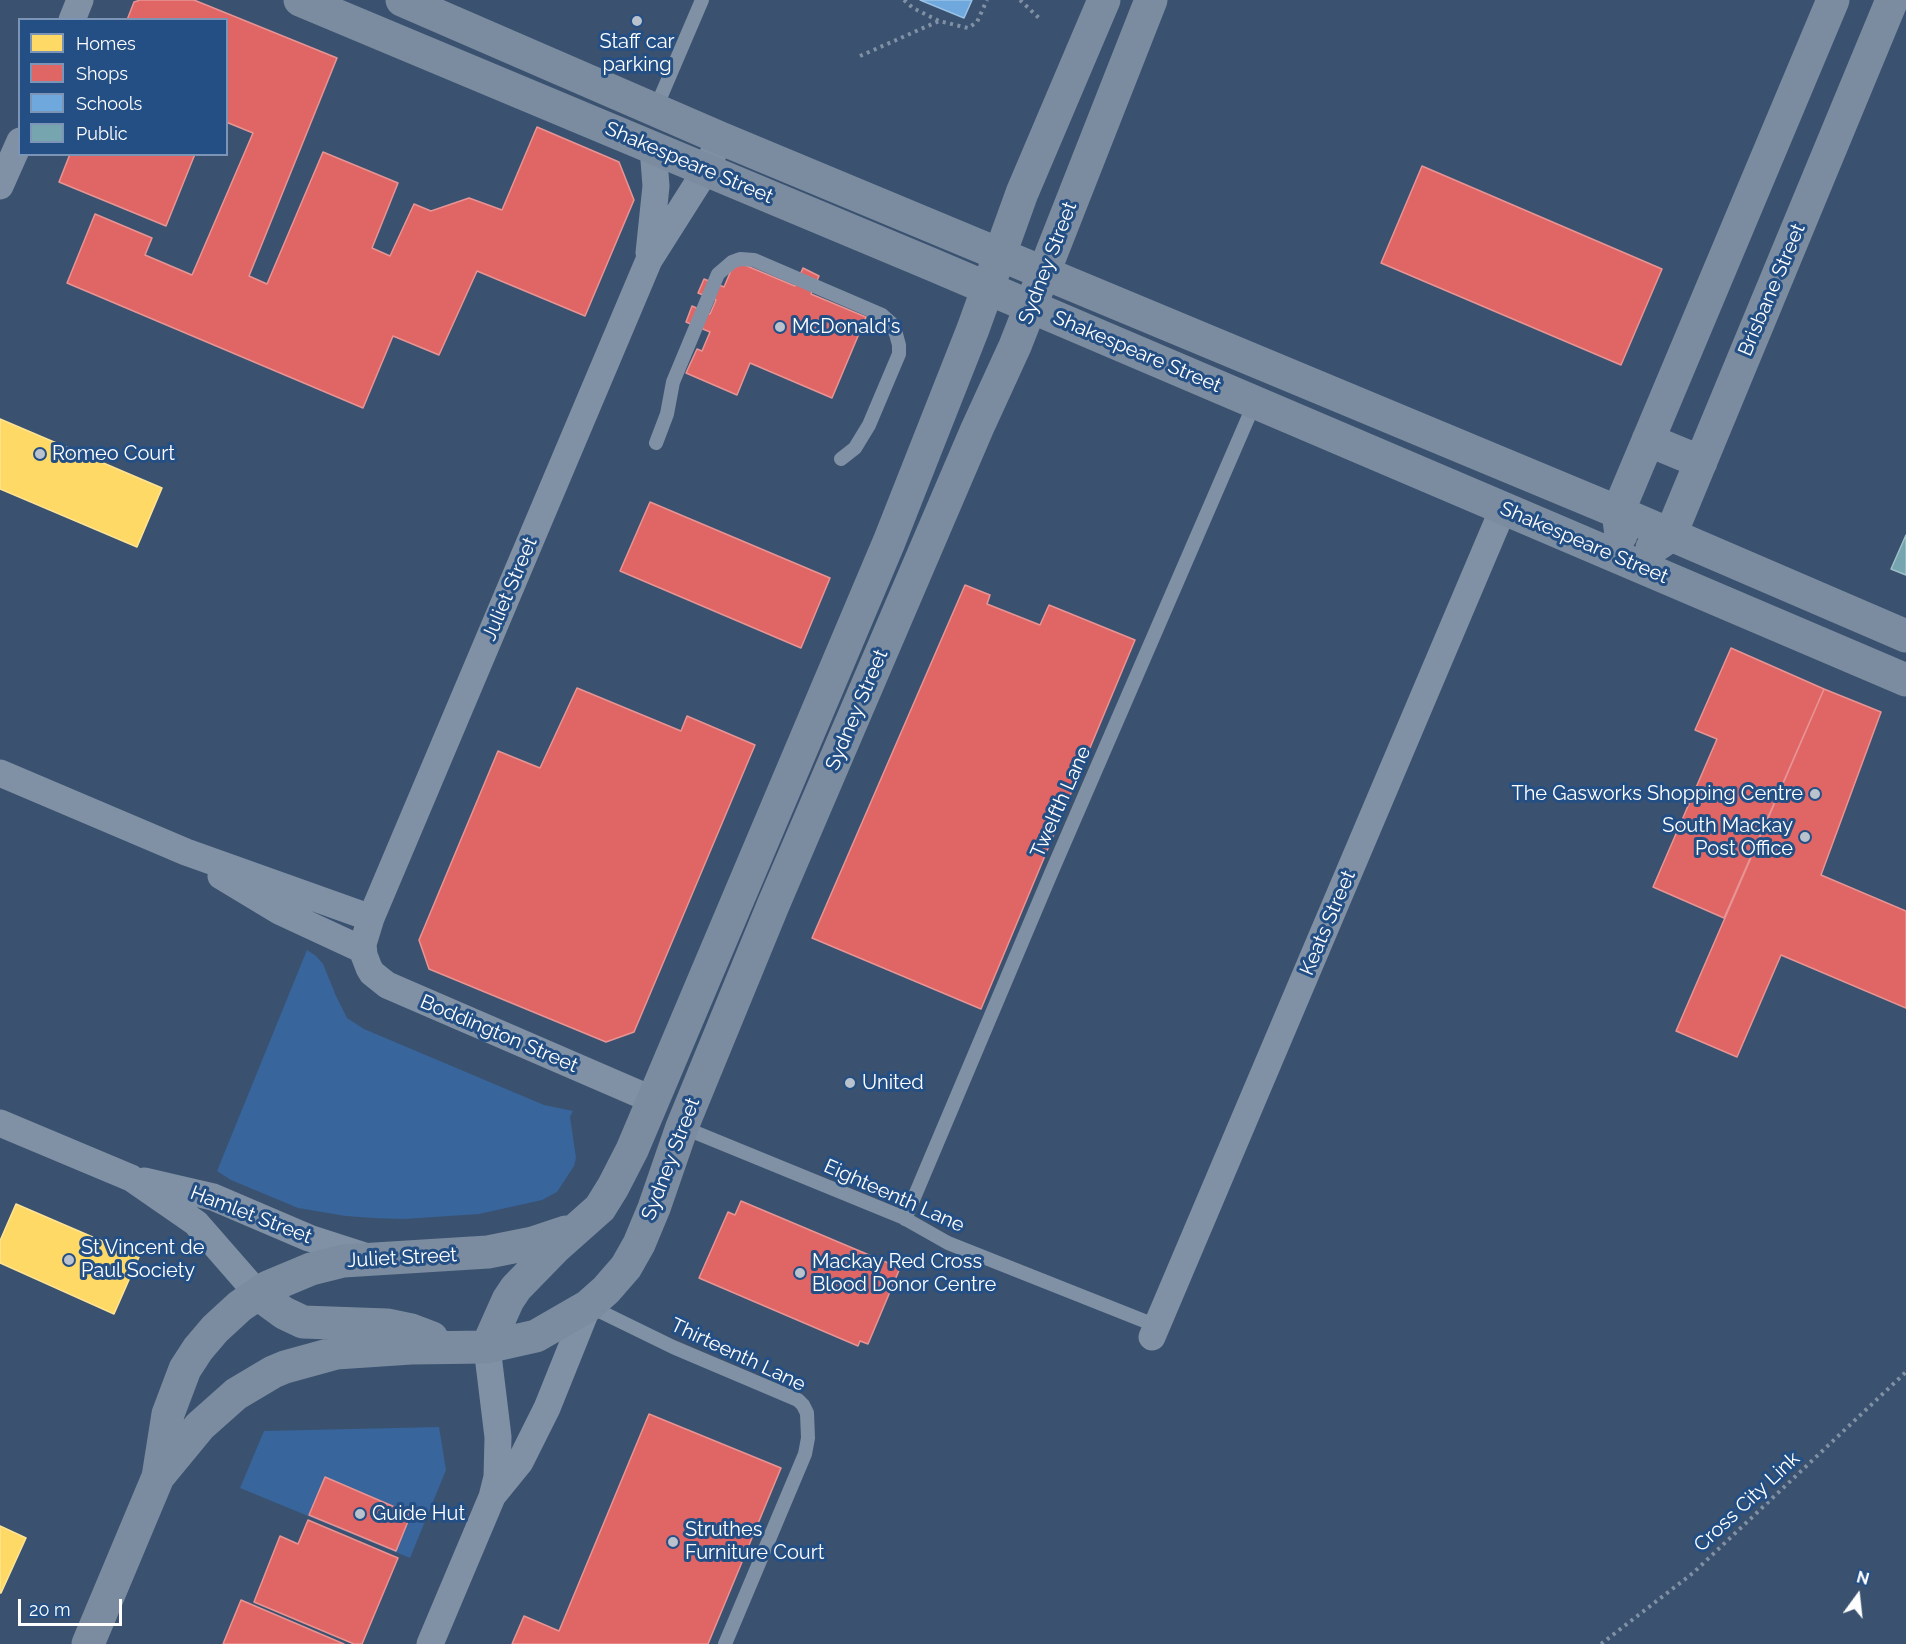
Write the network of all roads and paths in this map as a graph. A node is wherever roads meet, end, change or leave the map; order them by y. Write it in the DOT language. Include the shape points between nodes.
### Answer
graph roads {
  1 [pos="80,0"];
  2 [pos="300,0"];
  3 [pos="702,0"];
  4 [pos="904,0"];
  5 [pos="987,0"];
  6 [pos="1020,0"];
  7 [pos="1104,0"];
  8 [pos="1150,0"];
  9 [pos="1833,0"];
  10 [pos="1892,0"];
  11 [pos="420,4"];
  12 [pos="357,11"];
  13 [pos="73,18"];
  14 [pos="1040,19"];
  15 [pos="939,21"];
  16 [pos="411,47"];
  17 [pos="860,56"];
  18 [pos="655,110"];
  19 [pos="720,138"];
  20 [pos="653,148"];
  21 [pos="10,151"];
  22 [pos="706,170"];
  23 [pos="0,186"];
  24 [pos="1000,255"];
  25 [pos="649,260"];
  26 [pos="1044,273"];
  27 [pos="987,289"];
  28 [pos="1031,307"];
  29 [pos="1255,402"];
  30 [pos="1648,440"];
  31 [pos="656,443"];
  32 [pos="841,459"];
  33 [pos="1701,462"];
  34 [pos="1503,509"];
  35 [pos="1618,512"];
  36 [pos="1670,536"];
  37 [pos="1628,561"];
  38 [pos="1906,636"];
  39 [pos="1906,680"];
  40 [pos="0,773"];
  41 [pos="174,847"];
  42 [pos="371,918"];
  43 [pos="363,950"];
  44 [pos="653,1100"];
  45 [pos="0,1123"];
  46 [pos="682,1127"];
  47 [pos="131,1178"];
  48 [pos="905,1219"];
  49 [pos="584,1222"];
  50 [pos="369,1258"];
  51 [pos="258,1294"];
  52 [pos="588,1306"];
  53 [pos="1154,1332"];
  54 [pos="450,1347"];
  55 [pos="487,1347"];
  56 [pos="1906,1372"];
  57 [pos="158,1477"];
  58 [pos="492,1497"];
  59 [pos="88,1644"];
  60 [pos="430,1644"];
  61 [pos="725,1644"];
  62 [pos="1600,1644"];
  1 -- 13 [label="street"];
  2 -- 12 [label="street, Shakespeare Street"];
  3 -- 18 [label="lane"];
  4 -- 15 [label="path"];
  5 -- 15 [label="path" via="977,22 968,28"];
  6 -- 14 [label="path"];
  7 -- 24 [label="street, Sydney Street" via="1022,193"];
  8 -- 26 [label="street, Sydney Street"];
  9 -- 30 [label="street"];
  10 -- 33 [label="street, Brisbane Street"];
  11 -- 16 [label="street"];
  11 -- 18 [label="street, Shakespeare Street"];
  12 -- 16 [label="street, Shakespeare Street"];
  15 -- 17 [label="path"];
  16 -- 20 [label="street, Shakespeare Street"];
  18 -- 19 [label="street, Shakespeare Street"];
  19 -- 22 [label="street, Juliet Street"];
  19 -- 24 [label="street, Shakespeare Street"];
  20 -- 22 [label="street, Shakespeare Street"];
  20 -- 25 [label="street, Juliet Street" via="656,186"];
  21 -- 23 [label="street"];
  22 -- 25 [label="street, Juliet Street"];
  22 -- 27 [label="street, Shakespeare Street"];
  24 -- 26 [label="street, Shakespeare Street"];
  24 -- 27 [label="street, Sydney Street"];
  25 -- 42 [label="street, Juliet Street"];
  26 -- 28 [label="street, Sydney Street"];
  26 -- 35 [label="street, Shakespeare Street"];
  27 -- 28 [label="street, Shakespeare Street"];
  27 -- 44 [label="street, Sydney Street" via="893,533"];
  28 -- 29 [label="street, Shakespeare Street"];
  28 -- 46 [label="street, Sydney Street" via="774,903"];
  29 -- 34 [label="street, Shakespeare Street"];
  29 -- 48 [label="lane, Twelfth Lane"];
  30 -- 33 [label="street"];
  30 -- 35 [label="street"];
  31 -- 32 [label="lane" via="668,414 673,382 718,274 732,262 754,260 882,315 896,334 899,354 869,425 855,448"];
  33 -- 36 [label="street, Brisbane Street"];
  34 -- 37 [label="street, Shakespeare Street"];
  34 -- 53 [label="street, Keats Street"];
  35 -- 36 [label="street, Shakespeare Street"];
  35 -- 37 [label="street"];
  36 -- 37 [label="street"];
  36 -- 38 [label="street, Shakespeare Street"];
  37 -- 39 [label="street, Shakespeare Street"];
  40 -- 41 [label="street"];
  41 -- 42 [label="street"];
  41 -- 43 [label="street" via="279,911"];
  42 -- 43 [label="street"];
  43 -- 44 [label="street, Boddington Street" via="372,973 387,985"];
  44 -- 46 [label="street"];
  44 -- 49 [label="street, Sydney Street" via="613,1187 600,1208"];
  45 -- 47 [label="street, Hamlet Street"];
  46 -- 48 [label="lane, Eighteenth Lane"];
  46 -- 52 [label="street, Sydney Street" via="639,1244 616,1278"];
  47 -- 50 [label="street, Hamlet Street" via="204,1194 309,1238"];
  47 -- 51 [label="street, Hamlet Street" via="196,1223"];
  48 -- 53 [label="lane, Eighteenth Lane" via="948,1243"];
  49 -- 50 [label="street, Juliet Street" via="544,1240 495,1251"];
  49 -- 55 [label="street, Sydney Street" via="516,1288"];
  50 -- 51 [label="street, Juliet Street" via="311,1269"];
  51 -- 54 [label="street" via="299,1321 394,1326"];
  51 -- 57 [label="street, Juliet Street" via="215,1329 185,1369 168,1414"];
  52 -- 55 [label="street, Sydney Street" via="536,1336"];
  52 -- 58 [label="street" via="551,1400 514,1470"];
  52 -- 61 [label="lane, Thirteenth Lane" via="798,1400 807,1413 806,1455"];
  54 -- 55 [label="street, Juliet Street"];
  54 -- 57 [label="street, Juliet Street" via="353,1351 309,1359 273,1372 221,1406"];
  55 -- 58 [label="street" via="498,1437 498,1469"];
  56 -- 62 [label="path, Cross City Link" via="1693,1573"];
  57 -- 59 [label="street, Juliet Street"];
  58 -- 60 [label="street"];
}
